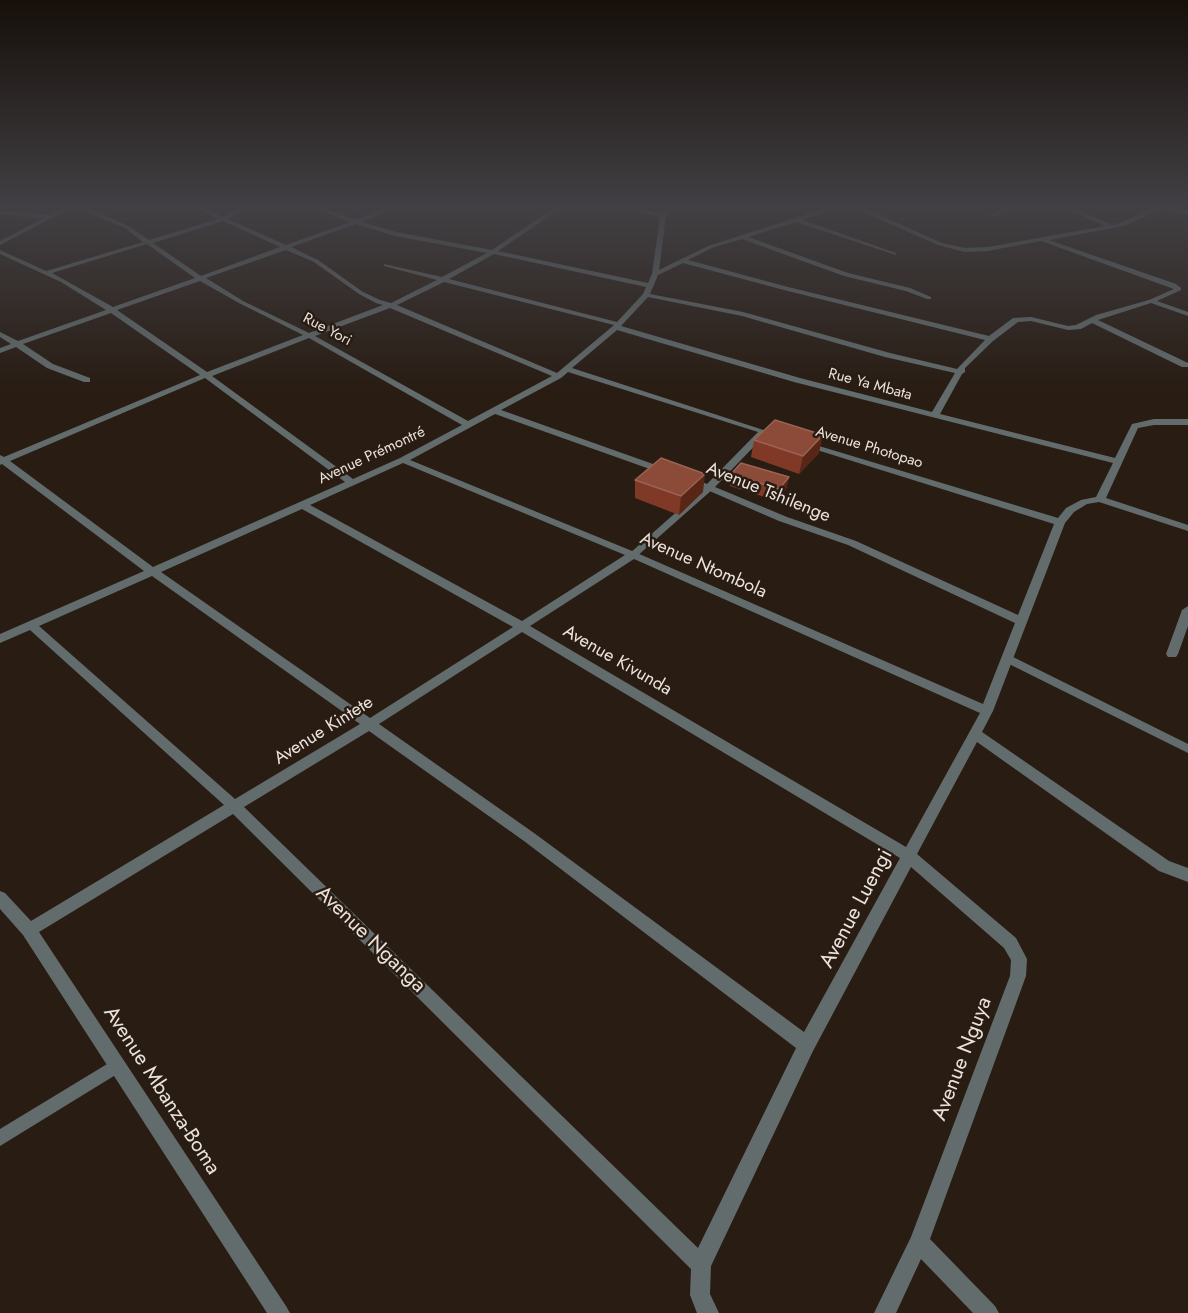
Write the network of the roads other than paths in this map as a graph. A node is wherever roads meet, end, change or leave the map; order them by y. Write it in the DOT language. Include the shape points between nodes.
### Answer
graph roads {
  1 [pos="36,268"];
  2 [pos="62,268"];
  3 [pos="186,268"];
  4 [pos="228,268"];
  5 [pos="328,268"];
  6 [pos="404,268"];
  7 [pos="462,268"];
  8 [pos="559,268"];
  9 [pos="655,268"];
  10 [pos="667,268"];
  11 [pos="708,268"];
  12 [pos="828,268"];
  13 [pos="1124,268"];
  14 [pos="46,273"];
  15 [pos="655,274"];
  16 [pos="200,278"];
  17 [pos="444,278"];
  18 [pos="648,290"];
  19 [pos="929,298"];
  20 [pos="1151,301"];
  21 [pos="388,304"];
  22 [pos="112,310"];
  23 [pos="1188,314"];
  24 [pos="1091,320"];
  25 [pos="617,325"];
  26 [pos="0,334"];
  27 [pos="310,336"];
  28 [pos="990,339"];
  29 [pos="17,344"];
  30 [pos="0,351"];
  31 [pos="1185,365"];
  32 [pos="568,369"];
  33 [pos="961,372"];
  34 [pos="206,375"];
  35 [pos="558,376"];
  36 [pos="87,380"];
  37 [pos="495,411"];
  38 [pos="934,416"];
  39 [pos="1188,422"];
  40 [pos="469,425"];
  41 [pos="763,432"];
  42 [pos="786,439"];
  43 [pos="797,442"];
  44 [pos="1,460"];
  45 [pos="403,460"];
  46 [pos="1119,462"];
  47 [pos="352,483"];
  48 [pos="710,487"];
  49 [pos="1100,499"];
  50 [pos="302,505"];
  51 [pos="1060,522"];
  52 [pos="1188,528"];
  53 [pos="633,555"];
  54 [pos="152,572"];
  55 [pos="1188,610"];
  56 [pos="1022,621"];
  57 [pos="31,626"];
  58 [pos="523,627"];
  59 [pos="0,639"];
  60 [pos="1172,654"];
  61 [pos="1007,658"];
  62 [pos="987,711"];
  63 [pos="370,724"];
  64 [pos="975,734"];
  65 [pos="1188,749"];
  66 [pos="235,807"];
  67 [pos="909,856"];
  68 [pos="1188,875"];
  69 [pos="0,898"];
  70 [pos="29,930"];
  71 [pos="807,1045"];
  72 [pos="117,1066"];
  73 [pos="0,1138"];
  74 [pos="919,1242"];
  75 [pos="701,1265"];
  76 [pos="279,1313"];
  77 [pos="708,1313"];
  78 [pos="885,1313"];
  79 [pos="988,1313"];
  1 -- 14 [label="street"];
  2 -- 14 [label="street"];
  3 -- 16 [label="street, Rue Yori"];
  4 -- 16 [label="street"];
  5 -- 21 [label="street" via="367,297"];
  6 -- 17 [label="street, Rue Ya Mbata"];
  7 -- 17 [label="street"];
  8 -- 18 [label="street"];
  9 -- 15 [label="street, Avenue Prémontré"];
  10 -- 15 [label="street"];
  11 -- 28 [label="street"];
  12 -- 19 [label="street"];
  13 -- 20 [label="street" via="1177,287 1178,291"];
  14 -- 22 [label="street"];
  15 -- 18 [label="street, Avenue Prémontré"];
  16 -- 22 [label="street"];
  16 -- 27 [label="street, Rue Yori"];
  17 -- 21 [label="street" via="404,300"];
  17 -- 25 [label="street, Rue Ya Mbata"];
  18 -- 25 [label="street, Avenue Prémontré"];
  18 -- 33 [label="street"];
  20 -- 23 [label="street"];
  20 -- 24 [label="street"];
  21 -- 27 [label="street"];
  21 -- 35 [label="street"];
  22 -- 29 [label="street"];
  22 -- 34 [label="street"];
  24 -- 28 [label="street" via="1073,328 1019,319"];
  24 -- 31 [label="street"];
  25 -- 32 [label="street, Avenue Prémontré"];
  25 -- 38 [label="street, Rue Ya Mbata" via="796,380"];
  26 -- 29 [label="street"];
  27 -- 34 [label="street"];
  27 -- 40 [label="street, Rue Yori"];
  28 -- 33 [label="street"];
  29 -- 30 [label="street"];
  29 -- 36 [label="street" via="50,366"];
  32 -- 35 [label="street, Avenue Prémontré"];
  32 -- 41 [label="street"];
  33 -- 38 [label="street"];
  34 -- 44 [label="street"];
  34 -- 47 [label="street"];
  35 -- 37 [label="street, Avenue Prémontré"];
  37 -- 40 [label="street, Avenue Prémontré"];
  37 -- 48 [label="street, Avenue Tshilenge"];
  38 -- 46 [label="street, Rue Ya Mbata"];
  39 -- 46 [label="street" via="1135,426"];
  40 -- 45 [label="street, Avenue Prémontré"];
  41 -- 42 [label="street"];
  41 -- 48 [label="street"];
  43 -- 51 [label="street, Avenue Photopao"];
  44 -- 54 [label="street"];
  45 -- 47 [label="street, Avenue Prémontré"];
  45 -- 53 [label="street, Avenue Ntombola"];
  46 -- 49 [label="street"];
  47 -- 50 [label="street, Avenue Prémontré"];
  48 -- 53 [label="lane"];
  48 -- 56 [label="street, Avenue Tshilenge" via="852,543"];
  49 -- 51 [label="street" via="1070,510"];
  49 -- 52 [label="street"];
  50 -- 54 [label="street, Avenue Prémontré"];
  50 -- 58 [label="street, Avenue Kivunda"];
  51 -- 56 [label="street, Avenue Luengi"];
  53 -- 58 [label="street, Avenue Kintete"];
  53 -- 62 [label="street, Avenue Ntombola"];
  54 -- 57 [label="street, Avenue Prémontré"];
  54 -- 63 [label="street"];
  55 -- 60 [label="street"];
  56 -- 61 [label="street, Avenue Luengi"];
  57 -- 59 [label="street, Avenue Prémontré"];
  57 -- 66 [label="street, Avenue Nganga"];
  58 -- 63 [label="street, Avenue Kintete"];
  58 -- 67 [label="street, Avenue Kivunda"];
  61 -- 62 [label="street, Avenue Luengi"];
  61 -- 65 [label="lane"];
  62 -- 64 [label="street, Avenue Luengi"];
  63 -- 66 [label="street, Avenue Kintete"];
  63 -- 71 [label="street" via="529,837"];
  64 -- 67 [label="street, Avenue Luengi"];
  64 -- 68 [label="street" via="1164,866"];
  66 -- 70 [label="street, Avenue Kintete"];
  66 -- 75 [label="street, Avenue Nganga"];
  67 -- 71 [label="street, Avenue Luengi"];
  67 -- 74 [label="street, Avenue Nguya" via="1004,937 1019,959 1018,976"];
  69 -- 70 [label="street, Avenue Mbanza-Boma"];
  70 -- 72 [label="street, Avenue Mbanza-Boma"];
  71 -- 75 [label="street, Avenue Luengi"];
  72 -- 73 [label="lane"];
  72 -- 76 [label="street, Avenue Mbanza-Boma"];
  74 -- 78 [label="street, Avenue Nguya"];
  74 -- 79 [label="street"];
  75 -- 77 [label="street, Avenue Luengi" via="700,1295"];
}
